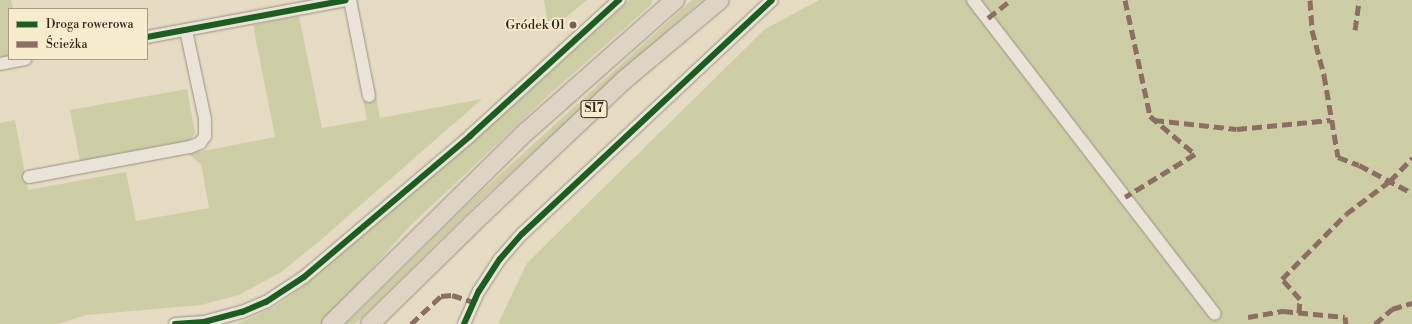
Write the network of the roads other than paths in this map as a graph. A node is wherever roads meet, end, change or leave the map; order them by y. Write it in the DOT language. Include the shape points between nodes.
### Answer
graph roads {
  1 [pos="346,0"];
  2 [pos="350,0"];
  3 [pos="619,0"];
  4 [pos="675,0"];
  5 [pos="720,0"];
  6 [pos="772,0"];
  7 [pos="973,0"];
  8 [pos="186,30"];
  9 [pos="148,37"];
  10 [pos="21,60"];
  11 [pos="0,64"];
  12 [pos="369,96"];
  13 [pos="29,177"];
  14 [pos="1215,314"];
  15 [pos="175,324"];
  16 [pos="331,324"];
  17 [pos="370,324"];
  18 [pos="464,324"];
  1 -- 8 [label="street"];
  2 -- 12 [label="street"];
  3 -- 15 [label="street" via="470,136 304,277 266,302 242,312 204,322"];
  4 -- 16 [label="highway, S17" via="527,131"];
  5 -- 17 [label="highway, S17" via="624,81"];
  6 -- 18 [label="street" via="522,234 500,259 479,291"];
  7 -- 14 [label="street"];
  8 -- 9 [label="street"];
  8 -- 13 [label="street" via="205,119 205,136 200,143"];
  10 -- 11 [label="street"];
}
